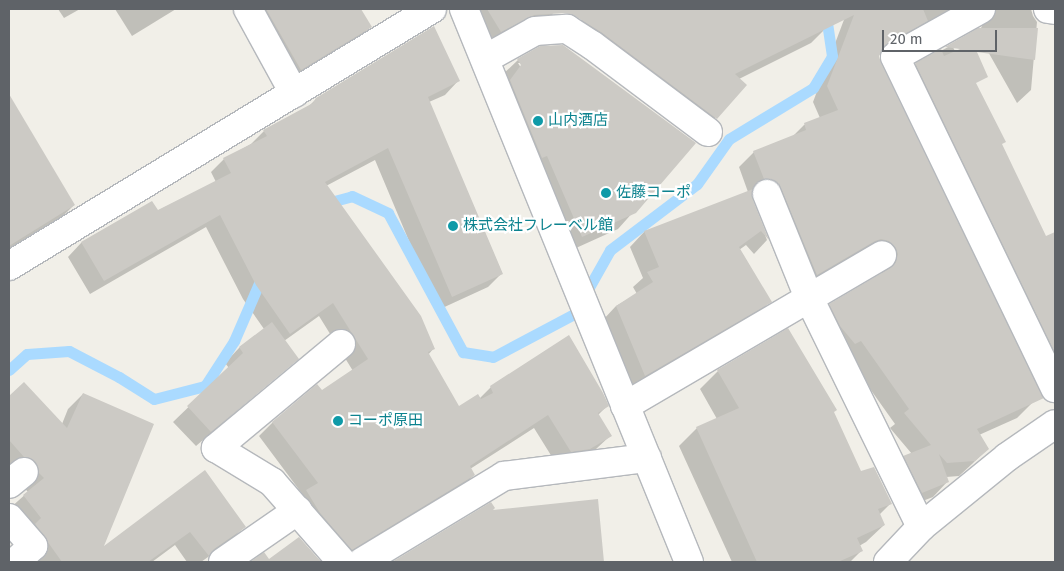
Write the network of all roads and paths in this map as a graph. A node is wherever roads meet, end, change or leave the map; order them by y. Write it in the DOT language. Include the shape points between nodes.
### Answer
graph roads {
  1 [pos="248,9"];
  2 [pos="432,9"];
  3 [pos="464,9"];
  4 [pos="981,9"];
  5 [pos="1048,9"];
  6 [pos="1055,10"];
  7 [pos="485,59"];
  8 [pos="294,93"];
  9 [pos="708,132"];
  10 [pos="767,194"];
  11 [pos="882,255"];
  12 [pos="9,266"];
  13 [pos="809,298"];
  14 [pos="341,344"];
  15 [pos="1055,388"];
  16 [pos="626,406"];
  17 [pos="1055,424"];
  18 [pos="647,458"];
  19 [pos="298,510"];
  20 [pos="9,518"];
  21 [pos="921,527"];
  22 [pos="15,562"];
  23 [pos="223,562"];
  24 [pos="342,562"];
  25 [pos="362,562"];
  26 [pos="689,562"];
  27 [pos="888,562"];
  1 -- 8 [label="street"];
  2 -- 8 [label="street"];
  3 -- 7 [label="street"];
  4 -- 15 [label="street" via="895,57"];
  5 -- 6 [label="street"];
  7 -- 9 [label="street" via="535,31 567,29"];
  7 -- 16 [label="street"];
  8 -- 12 [label="street"];
  10 -- 13 [label="street"];
  11 -- 13 [label="street"];
  13 -- 16 [label="street"];
  13 -- 21 [label="street"];
  14 -- 19 [label="street" via="216,448 272,482"];
  16 -- 18 [label="street"];
  17 -- 21 [label="street" via="1007,457"];
  18 -- 25 [label="street" via="504,476"];
  18 -- 26 [label="street"];
  19 -- 23 [label="street"];
  19 -- 24 [label="street"];
  20 -- 22 [label="street" via="33,546"];
  21 -- 27 [label="street"];
}
